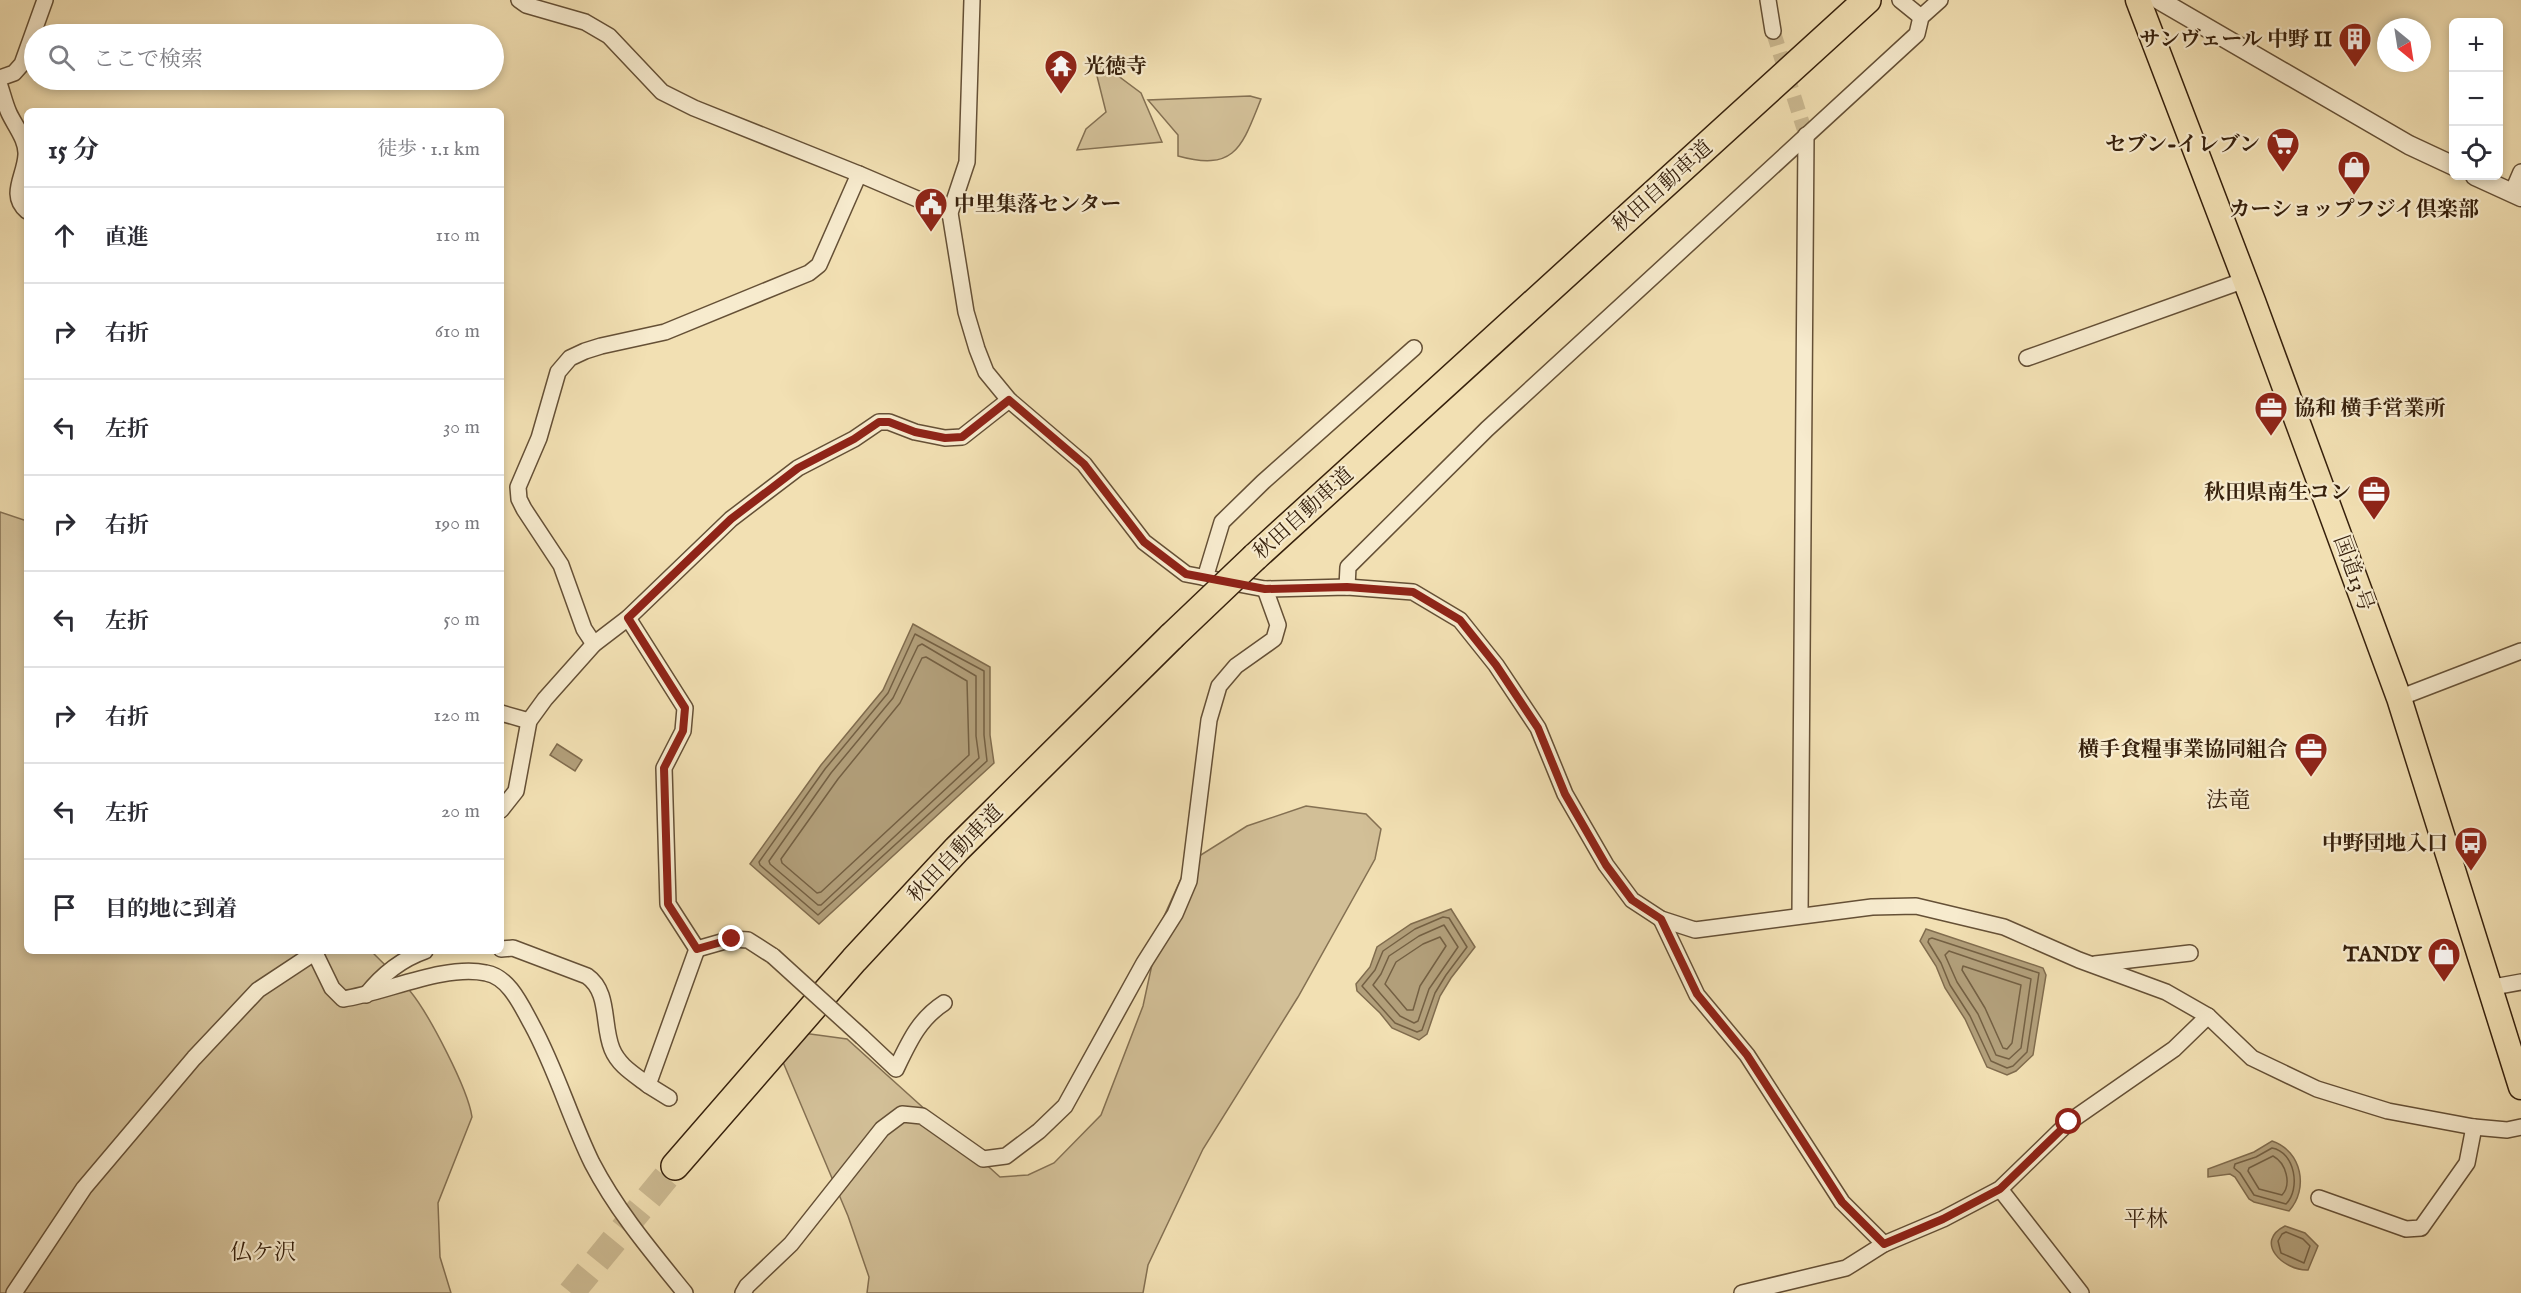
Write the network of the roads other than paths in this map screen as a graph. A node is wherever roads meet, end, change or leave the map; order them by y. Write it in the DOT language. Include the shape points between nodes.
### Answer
graph roads {
  1 [pos="45,0"];
  2 [pos="519,0"];
  3 [pos="972,0"];
  4 [pos="1768,0"];
  5 [pos="1867,0"];
  6 [pos="1900,0"];
  7 [pos="1940,0"];
  8 [pos="2138,0"];
  9 [pos="2159,0"];
  10 [pos="1921,17"];
  11 [pos="36,24"];
  12 [pos="1773,31"];
  13 [pos="24,58"];
  14 [pos="0,78"];
  15 [pos="0,86"];
  16 [pos="1806,135"];
  17 [pos="24,142"];
  18 [pos="2449,164"];
  19 [pos="24,167"];
  20 [pos="2521,172"];
  21 [pos="859,174"];
  22 [pos="2484,180"];
  23 [pos="2517,195"];
  24 [pos="24,207"];
  25 [pos="950,213"];
  26 [pos="2245,280"];
  27 [pos="1414,348"];
  28 [pos="2027,358"];
  29 [pos="1009,400"];
  30 [pos="1205,578"];
  31 [pos="1347,587"];
  32 [pos="1265,589"];
  33 [pos="628,618"];
  34 [pos="594,644"];
  35 [pos="2521,651"];
  36 [pos="2399,698"];
  37 [pos="504,714"];
  38 [pos="529,721"];
  39 [pos="504,806"];
  40 [pos="1800,915"];
  41 [pos="1661,919"];
  42 [pos="504,949"];
  43 [pos="697,949"];
  44 [pos="2190,953"];
  45 [pos="313,954"];
  46 [pos="317,954"];
  47 [pos="416,954"];
  48 [pos="2092,964"];
  49 [pos="2521,982"];
  50 [pos="2488,988"];
  51 [pos="366,995"];
  52 [pos="944,1003"];
  53 [pos="2208,1016"];
  54 [pos="648,1085"];
  55 [pos="2521,1087"];
  56 [pos="669,1098"];
  57 [pos="2474,1126"];
  58 [pos="2521,1127"];
  59 [pos="675,1166"];
  60 [pos="2000,1189"];
  61 [pos="2319,1197"];
  62 [pos="1884,1244"];
  63 [pos="14,1293"];
  64 [pos="685,1293"];
  65 [pos="743,1293"];
  66 [pos="1742,1293"];
  67 [pos="2081,1293"];
  1 -- 11 [label="street"];
  2 -- 21 [label="street" via="585,22 609,36 662,92"];
  3 -- 25 [label="street" via="967,162"];
  4 -- 12 [label="street"];
  5 -- 59 [label="highway, 秋田自動車道, bridge" via="1172,636 957,849 846,969"];
  6 -- 10 [label="street"];
  7 -- 10 [label="street"];
  8 -- 26 [label="highway, 国道13号"];
  9 -- 18 [label="street" via="2409,145"];
  10 -- 16 [label="street" via="1917,34"];
  13 -- 14 [label="street" via="14,73"];
  15 -- 17 [label="street"];
  16 -- 31 [label="street" via="1487,429 1348,567"];
  16 -- 40 [label="street"];
  19 -- 24 [label="street" via="17,191"];
  20 -- 23 [label="street"];
  21 -- 25 [label="street"];
  21 -- 34 [label="street" via="819,265 809,273 665,332 585,351 570,358 558,372 539,438 518,487 519,499 561,565 584,629"];
  22 -- 23 [label="street"];
  25 -- 29 [label="street" via="976,349 986,372"];
  26 -- 28 [label="street"];
  26 -- 36 [label="highway, 国道13号"];
  27 -- 30 [label="street" via="1222,522"];
  29 -- 30 [label="street" via="1084,464 1144,542 1186,574"];
  29 -- 33 [label="street" via="962,437 945,438 879,422 798,468 731,519"];
  30 -- 32 [label="street"];
  31 -- 32 [label="street"];
  31 -- 41 [label="street" via="1413,592 1460,620 1538,728 1565,794 1606,865 1632,900"];
  32 -- 65 [label="street" via="1278,625 1274,639 1236,666 1219,686 1209,720 1189,881 1175,914 1065,1106 1006,1156 982,1159 922,1116 902,1114 882,1129 791,1244"];
  33 -- 34 [label="street"];
  33 -- 43 [label="street" via="685,708 683,731 664,768 668,904"];
  34 -- 38 [label="street"];
  35 -- 36 [label="street"];
  36 -- 50 [label="highway, 国道13号"];
  37 -- 38 [label="street"];
  38 -- 39 [label="street" via="516,791"];
  40 -- 41 [label="street" via="1695,930"];
  40 -- 48 [label="street" via="1916,906 2004,927"];
  41 -- 62 [label="street" via="1697,994 1747,1055 1842,1202"];
  42 -- 54 [label="street" via="513,948 594,980 601,990 612,1048 621,1064"];
  43 -- 52 [label="street, bridge" via="732,939 748,940 773,956 896,1069 915,1030 929,1012"];
  43 -- 54 [label="street"];
  44 -- 48 [label="street"];
  45 -- 63 [label="street" via="258,990 194,1058 84,1188"];
  46 -- 51 [label="street" via="332,988 343,999"];
  47 -- 51 [label="street" via="379,979"];
  48 -- 53 [label="street" via="2166,992"];
  49 -- 50 [label="street"];
  50 -- 55 [label="highway, 国道13号"];
  51 -- 64 [label="street" via="446,973 484,972 501,977 544,1047 591,1161 612,1200"];
  53 -- 57 [label="street" via="2252,1058 2317,1089 2388,1111"];
  53 -- 60 [label="street" via="2174,1049 2069,1122"];
  54 -- 56 [label="street"];
  57 -- 58 [label="street" via="2507,1130"];
  57 -- 61 [label="street" via="2467,1163 2421,1228 2406,1229"];
  60 -- 62 [label="street"];
  60 -- 67 [label="street"];
  62 -- 66 [label="street" via="1846,1268"];
}
